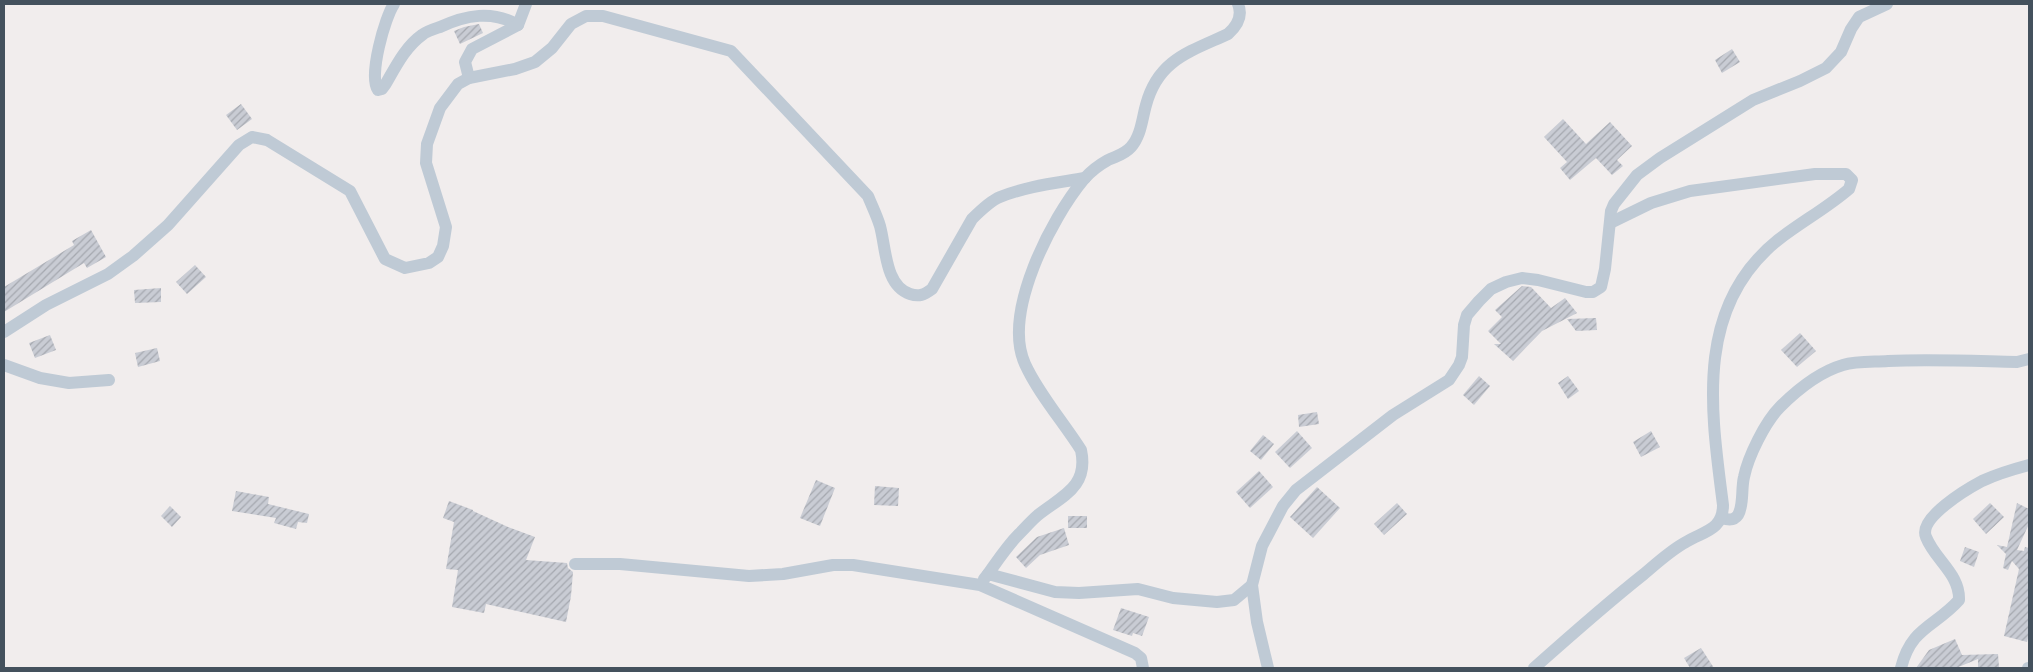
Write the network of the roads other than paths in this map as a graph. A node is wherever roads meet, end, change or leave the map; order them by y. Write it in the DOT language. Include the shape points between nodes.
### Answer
graph roads {
  1 [pos="394,4"];
  2 [pos="526,4"];
  3 [pos="1238,4"];
  4 [pos="1887,4"];
  5 [pos="518,25"];
  6 [pos="469,78"];
  7 [pos="1085,178"];
  8 [pos="1610,223"];
  9 [pos="4,332"];
  10 [pos="2029,359"];
  11 [pos="4,364"];
  12 [pos="109,380"];
  13 [pos="2029,465"];
  14 [pos="1722,518"];
  15 [pos="576,564"];
  16 [pos="988,574"];
  17 [pos="980,585"];
  18 [pos="1252,585"];
  19 [pos="1143,668"];
  20 [pos="1268,668"];
  21 [pos="1534,668"];
  22 [pos="1901,668"];
  1 -- 5 [label="street" via="376,61 374,81 378,90 422,35 468,16 490,14"];
  2 -- 5 [label="street"];
  3 -- 7 [label="street" via="1238,22 1234,29 1175,59 1163,69 1152,86 1137,138 1131,147 1124,154 1097,166"];
  4 -- 8 [label="street" via="1859,17 1841,52 1826,68 1753,100 1637,175 1614,204"];
  5 -- 6 [label="street" via="472,49 465,62"];
  6 -- 7 [label="street" via="535,62 552,48 570,24 586,16 603,16 731,51 868,196 879,224 892,279 900,291 914,296 924,295 932,289 972,219 999,197"];
  6 -- 9 [label="street" via="458,84 440,108 427,144 426,163 446,227 438,257 429,264 405,268 385,258 350,191 267,140 252,137 239,145 168,225 133,256 108,274 46,305"];
  7 -- 16 [label="street" via="1035,262 1019,330 1024,363 1081,450 1084,464 1075,487 1017,535"];
  8 -- 14 [label="street" via="1650,203 1690,191 1815,174 1846,174 1852,180 1849,190 1772,246 1755,263 1738,286 1726,311 1717,337 1712,372"];
  8 -- 18 [label="street" via="1603,279 1593,292 1522,278 1506,282 1478,301 1464,325 1462,356 1454,373 1440,386 1392,415 1296,490 1283,506 1262,546"];
  10 -- 14 [label="street" via="2017,362 1932,359 1842,365 1798,390 1776,411 1747,469 1738,516 1728,520"];
  11 -- 12 [label="street" via="40,378 69,383"];
  13 -- 22 [label="street" via="1982,481 1956,497 1924,528 1927,539 1954,577 1959,600 1914,638"];
  14 -- 21 [label="street" via="1712,529 1685,542 1641,576"];
  15 -- 17 [label="street" via="620,564 750,576 853,565"];
  16 -- 17 [label="street"];
  16 -- 18 [label="street" via="1055,592 1079,594 1138,589 1173,598 1217,602 1234,600"];
  17 -- 19 [label="street" via="1135,653"];
  18 -- 20 [label="street"];
}
